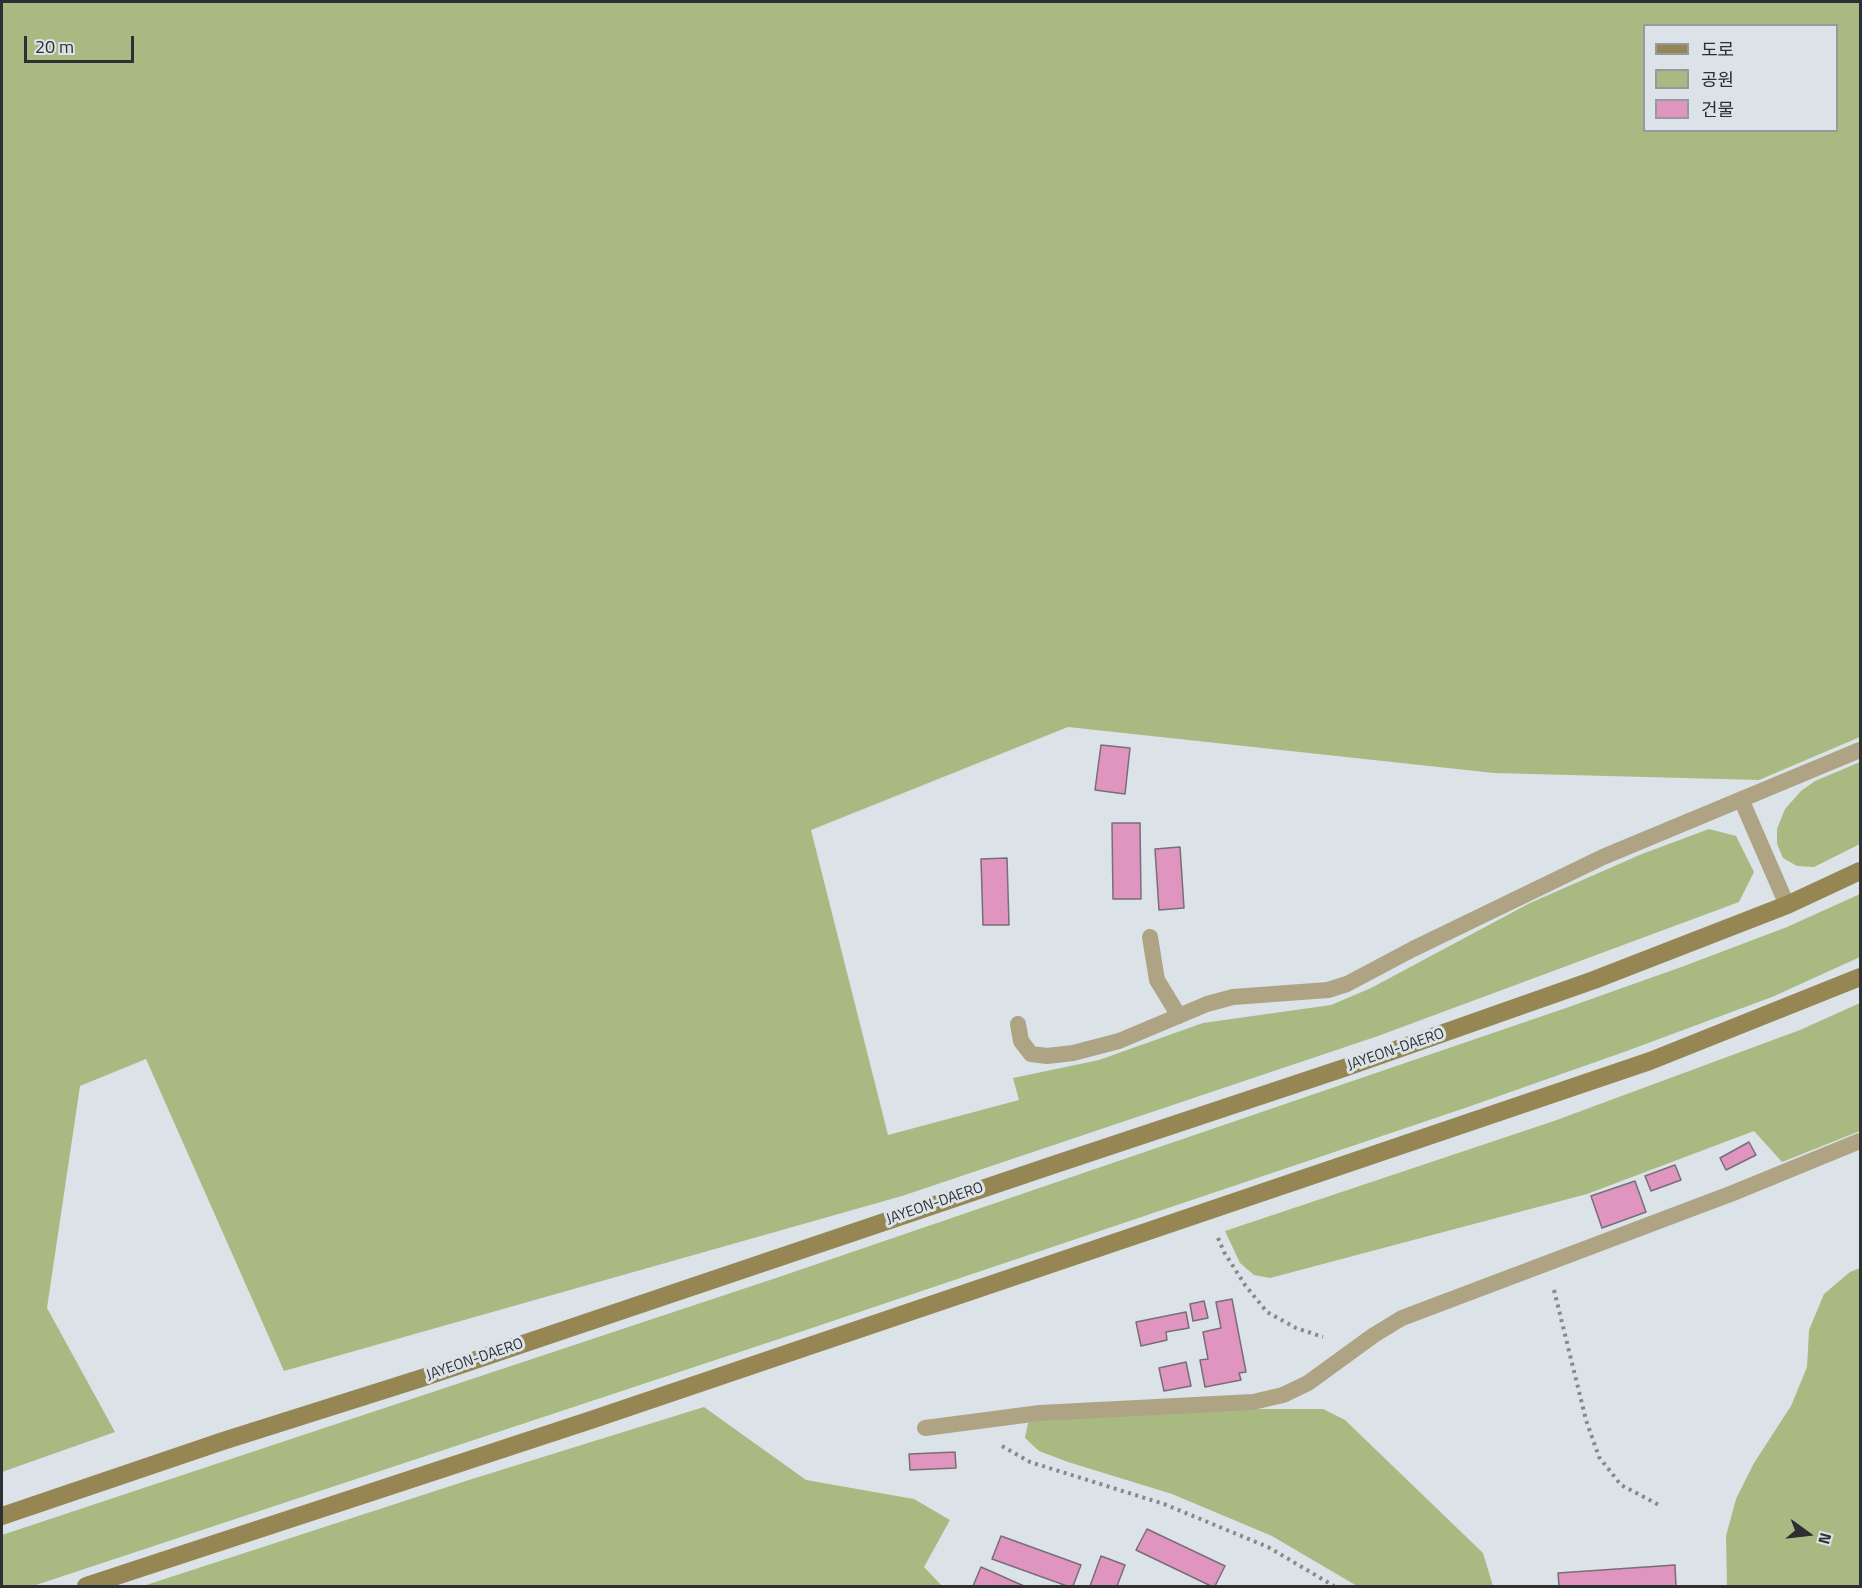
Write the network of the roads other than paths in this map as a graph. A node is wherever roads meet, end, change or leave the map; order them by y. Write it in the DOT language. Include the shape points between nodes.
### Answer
graph roads {
  1 [pos="1860,750"];
  2 [pos="1741,799"];
  3 [pos="1860,871"];
  4 [pos="1787,904"];
  5 [pos="1150,937"];
  6 [pos="1860,977"];
  7 [pos="1179,1016"];
  8 [pos="1018,1024"];
  9 [pos="1860,1142"];
  10 [pos="925,1428"];
  11 [pos="2,1516"];
  12 [pos="86,1587"];
  1 -- 2 [label="lane"];
  2 -- 4 [label="lane"];
  2 -- 7 [label="lane" via="1603,857 1347,984 1328,990 1233,997"];
  3 -- 4 [label="main road, JAYEON-DAERO"];
  4 -- 11 [label="main road, JAYEON-DAERO" via="1594,980 1347,1067"];
  5 -- 7 [label="lane" via="1158,980"];
  6 -- 12 [label="main road" via="1650,1061"];
  7 -- 8 [label="lane" via="1119,1041 1047,1056 1030,1053"];
  9 -- 10 [label="lane" via="1402,1318 1308,1383 1283,1395 1252,1402 1040,1413"];
}
